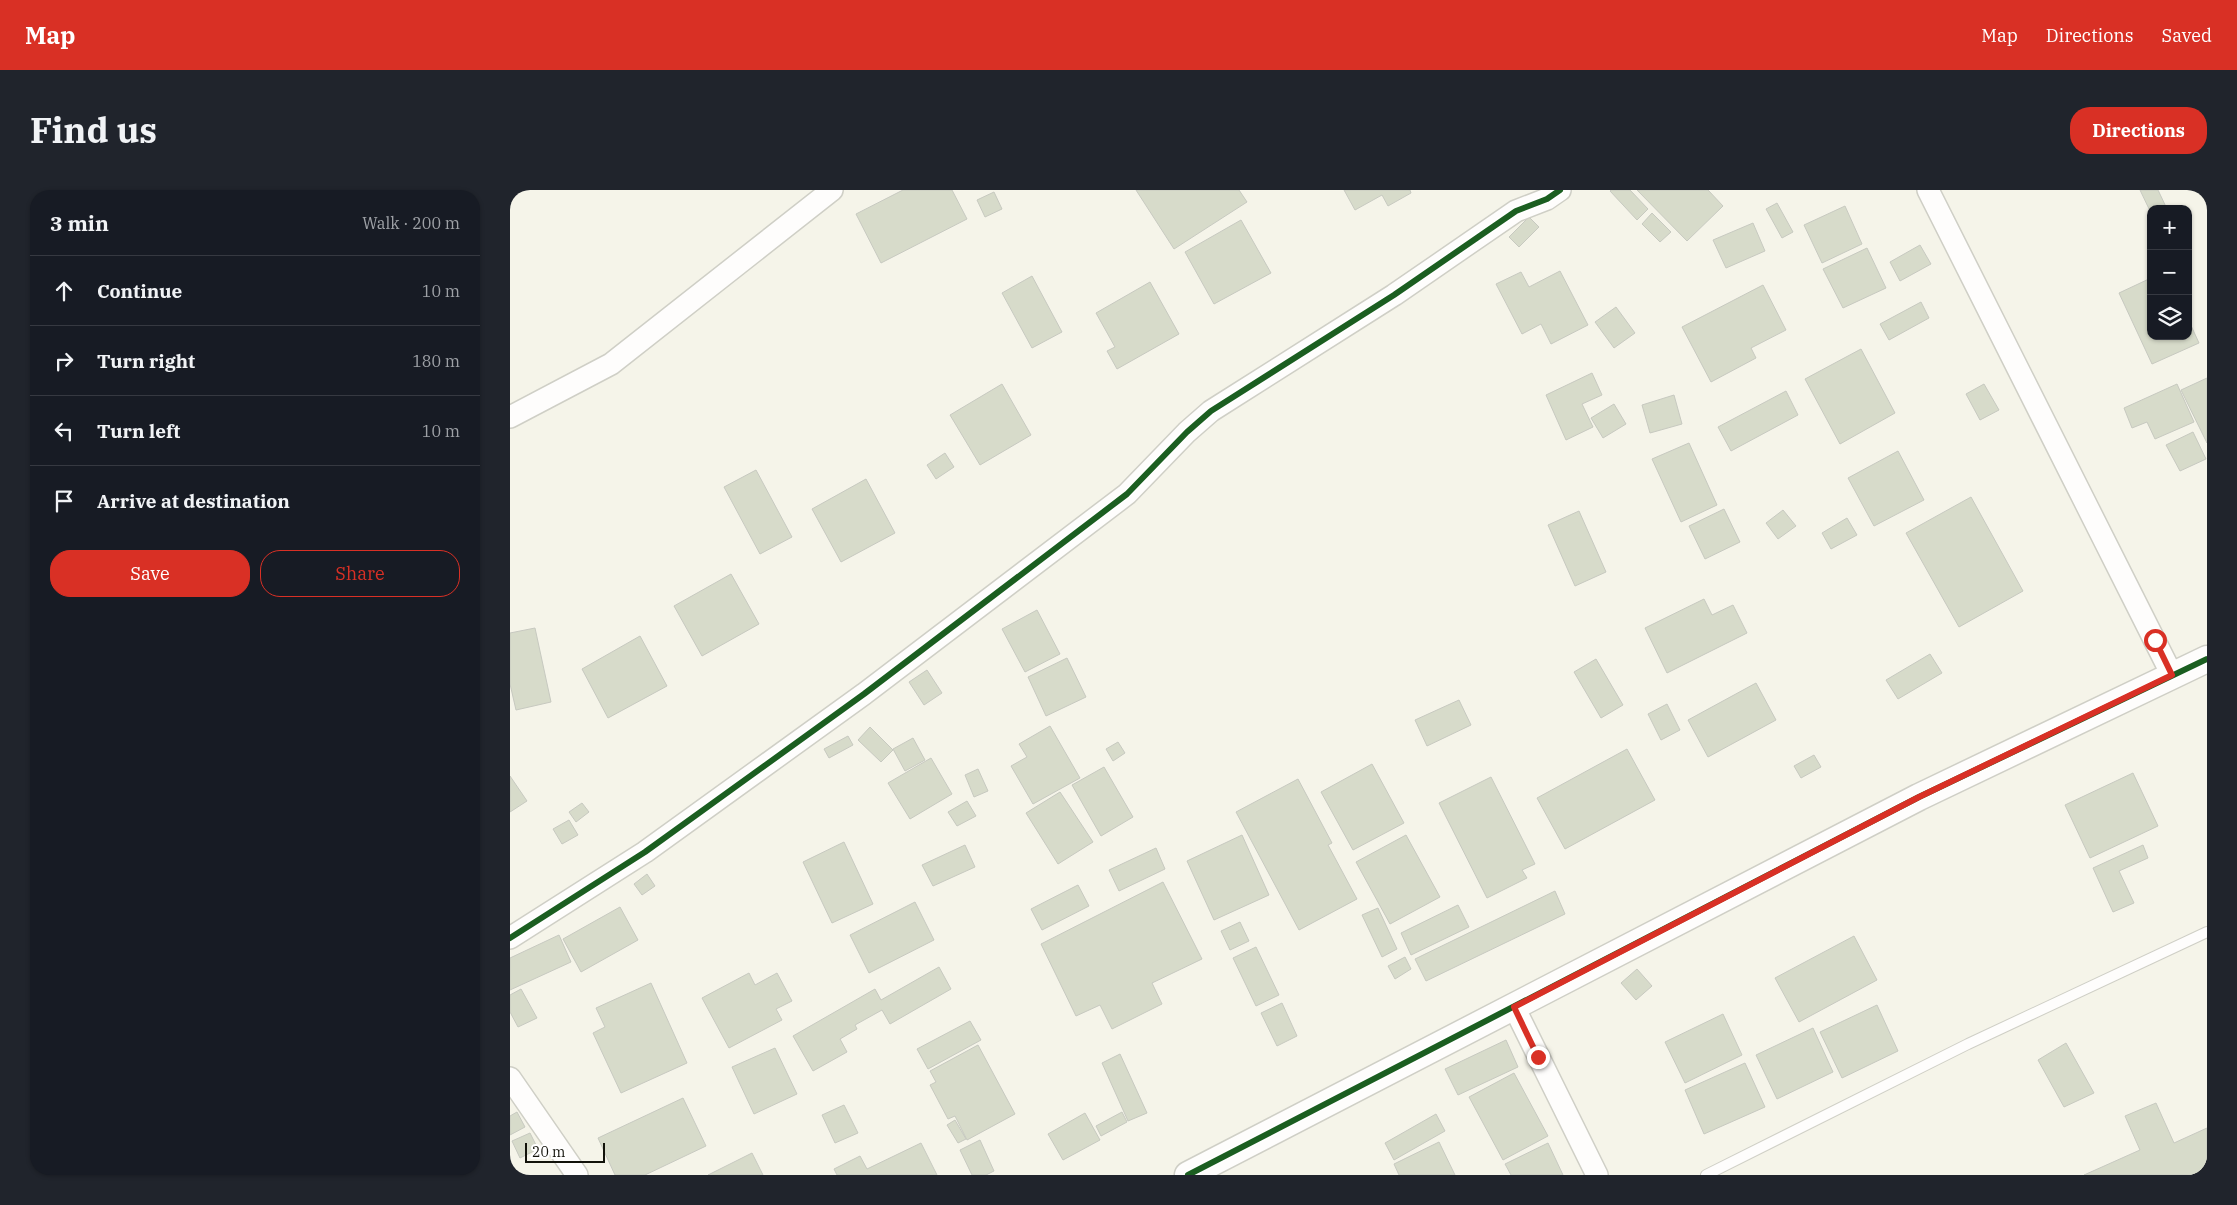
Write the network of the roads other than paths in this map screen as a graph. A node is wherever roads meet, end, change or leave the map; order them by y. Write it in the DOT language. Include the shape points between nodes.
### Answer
graph roads {
  1 [pos="832,190"];
  2 [pos="1560,190"];
  3 [pos="1928,190"];
  4 [pos="510,417"];
  5 [pos="2207,659"];
  6 [pos="2172,675"];
  7 [pos="2207,932"];
  8 [pos="510,938"];
  9 [pos="1514,1007"];
  10 [pos="510,1078"];
  11 [pos="1598,1174"];
  12 [pos="577,1175"];
  13 [pos="1188,1175"];
  14 [pos="1706,1175"];
  1 -- 4 [label="street" via="611,364"];
  2 -- 8 [label="street" via="1547,199 1516,210 1394,295 1211,411 1127,494 872,688 644,852"];
  3 -- 6 [label="street"];
  5 -- 6 [label="street"];
  6 -- 9 [label="street" via="1919,797"];
  7 -- 14 [label="lane" via="1968,1044"];
  9 -- 11 [label="street"];
  9 -- 13 [label="street"];
  10 -- 12 [label="street"];
}
